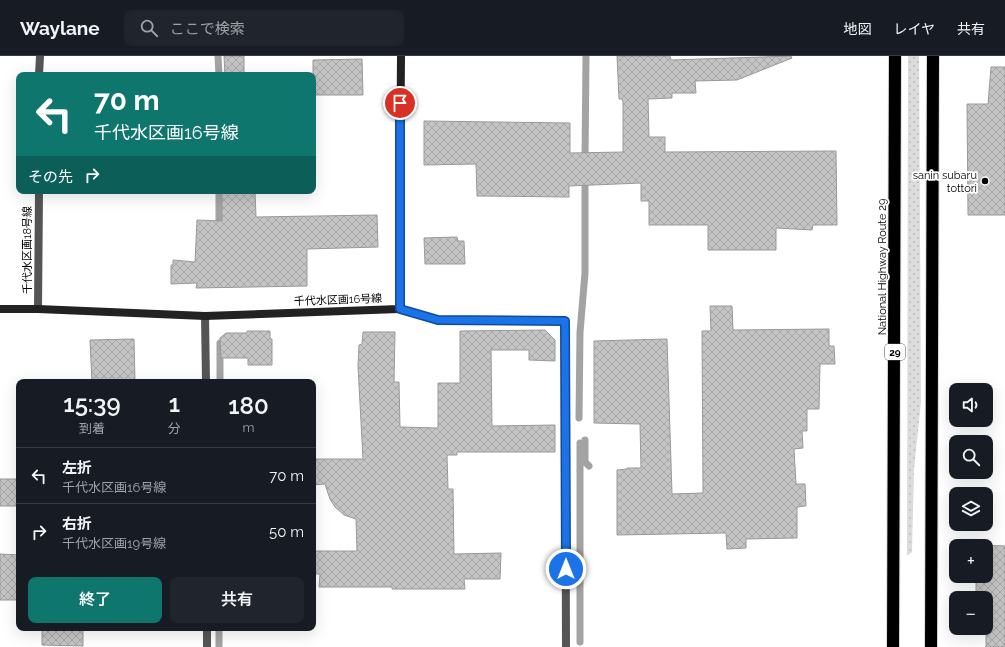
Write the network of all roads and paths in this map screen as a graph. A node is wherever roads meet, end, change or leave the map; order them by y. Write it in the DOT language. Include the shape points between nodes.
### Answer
graph roads {
  1 [pos="40,56"];
  2 [pos="400,56"];
  3 [pos="895,56"];
  4 [pos="933,56"];
  5 [pos="39,72"];
  6 [pos="39,194"];
  7 [pos="0,309"];
  8 [pos="38,309"];
  9 [pos="400,309"];
  10 [pos="205,316"];
  11 [pos="206,379"];
  12 [pos="207,631"];
  13 [pos="207,647"];
  14 [pos="566,647"];
  15 [pos="893,647"];
  16 [pos="931,647"];
  1 -- 5 [label="street"];
  2 -- 9 [label="street"];
  3 -- 15 [label="highway, National Highway Route 29 / 29"];
  4 -- 16 [label="highway"];
  6 -- 8 [label="street, 千代水区画18号線"];
  7 -- 8 [label="street, 千代水区画16号線"];
  8 -- 10 [label="street, 千代水区画16号線"];
  9 -- 10 [label="street, 千代水区画16号線"];
  9 -- 14 [label="street, 千代水区画16号線" via="438,320 565,321"];
  10 -- 11 [label="street"];
  12 -- 13 [label="street"];
}
